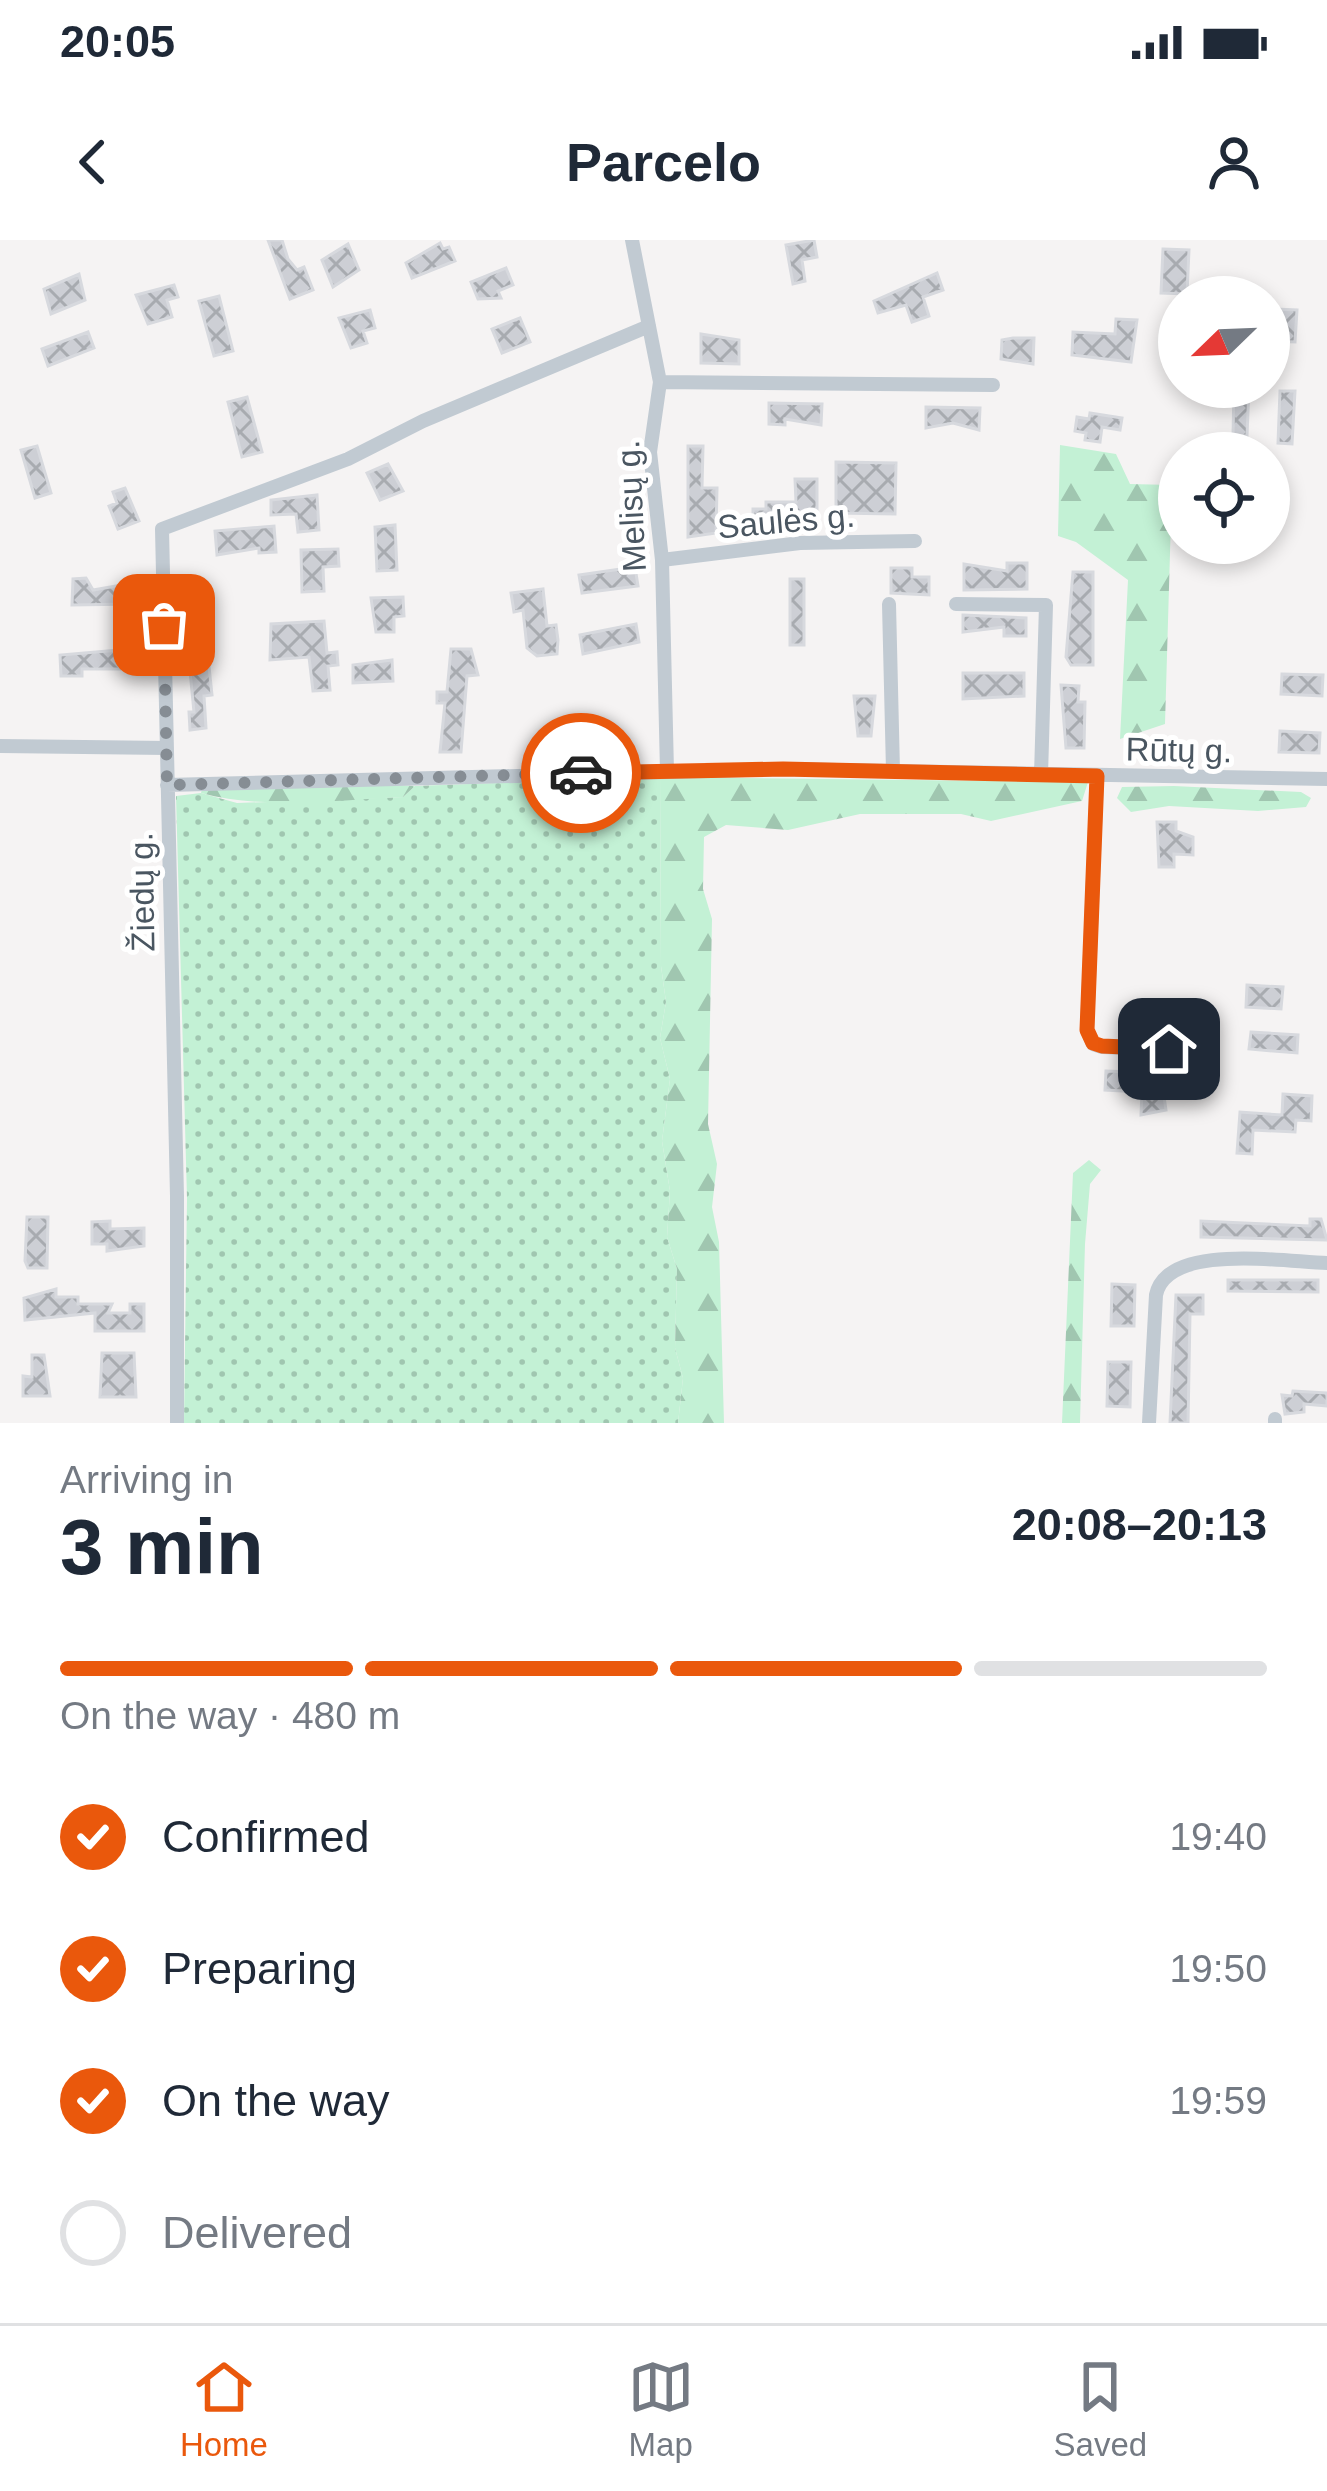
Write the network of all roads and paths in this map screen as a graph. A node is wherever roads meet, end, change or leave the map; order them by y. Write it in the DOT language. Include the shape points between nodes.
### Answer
graph roads {
  1 [pos="632,240"];
  2 [pos="649,326"];
  3 [pos="660,382"];
  4 [pos="994,385"];
  5 [pos="915,541"];
  6 [pos="662,560"];
  7 [pos="889,604"];
  8 [pos="956,604"];
  9 [pos="0,746"];
  10 [pos="166,748"];
  11 [pos="667,771"];
  12 [pos="893,771"];
  13 [pos="1041,775"];
  14 [pos="1097,776"];
  15 [pos="1327,779"];
  16 [pos="167,785"];
  17 [pos="1169,1049"];
  18 [pos="1327,1263"];
  19 [pos="177,1423"];
  20 [pos="1149,1423"];
  1 -- 2 [label="street, Melisų g."];
  2 -- 3 [label="street, Melisų g."];
  2 -- 10 [label="street, Žiedų g." via="348,459 162,529"];
  3 -- 4 [label="street"];
  3 -- 6 [label="street, Melisų g." via="650,452"];
  5 -- 6 [label="street, Saulės g." via="800,543"];
  6 -- 11 [label="street, Melisų g."];
  7 -- 12 [label="street"];
  8 -- 13 [label="street" via="1046,605"];
  9 -- 10 [label="street"];
  10 -- 16 [label="street, Žiedų g."];
  11 -- 12 [label="street, Rūtų g."];
  11 -- 16 [label="street, Rūtų g."];
  12 -- 13 [label="street, Rūtų g."];
  13 -- 14 [label="street, Rūtų g."];
  14 -- 15 [label="street, Rūtų g."];
  14 -- 17 [label="street" via="1087,1030 1102,1046"];
  16 -- 19 [label="street, Žiedų g."];
  18 -- 20 [label="street" via="1192,1261 1165,1276 1156,1294"];
}
